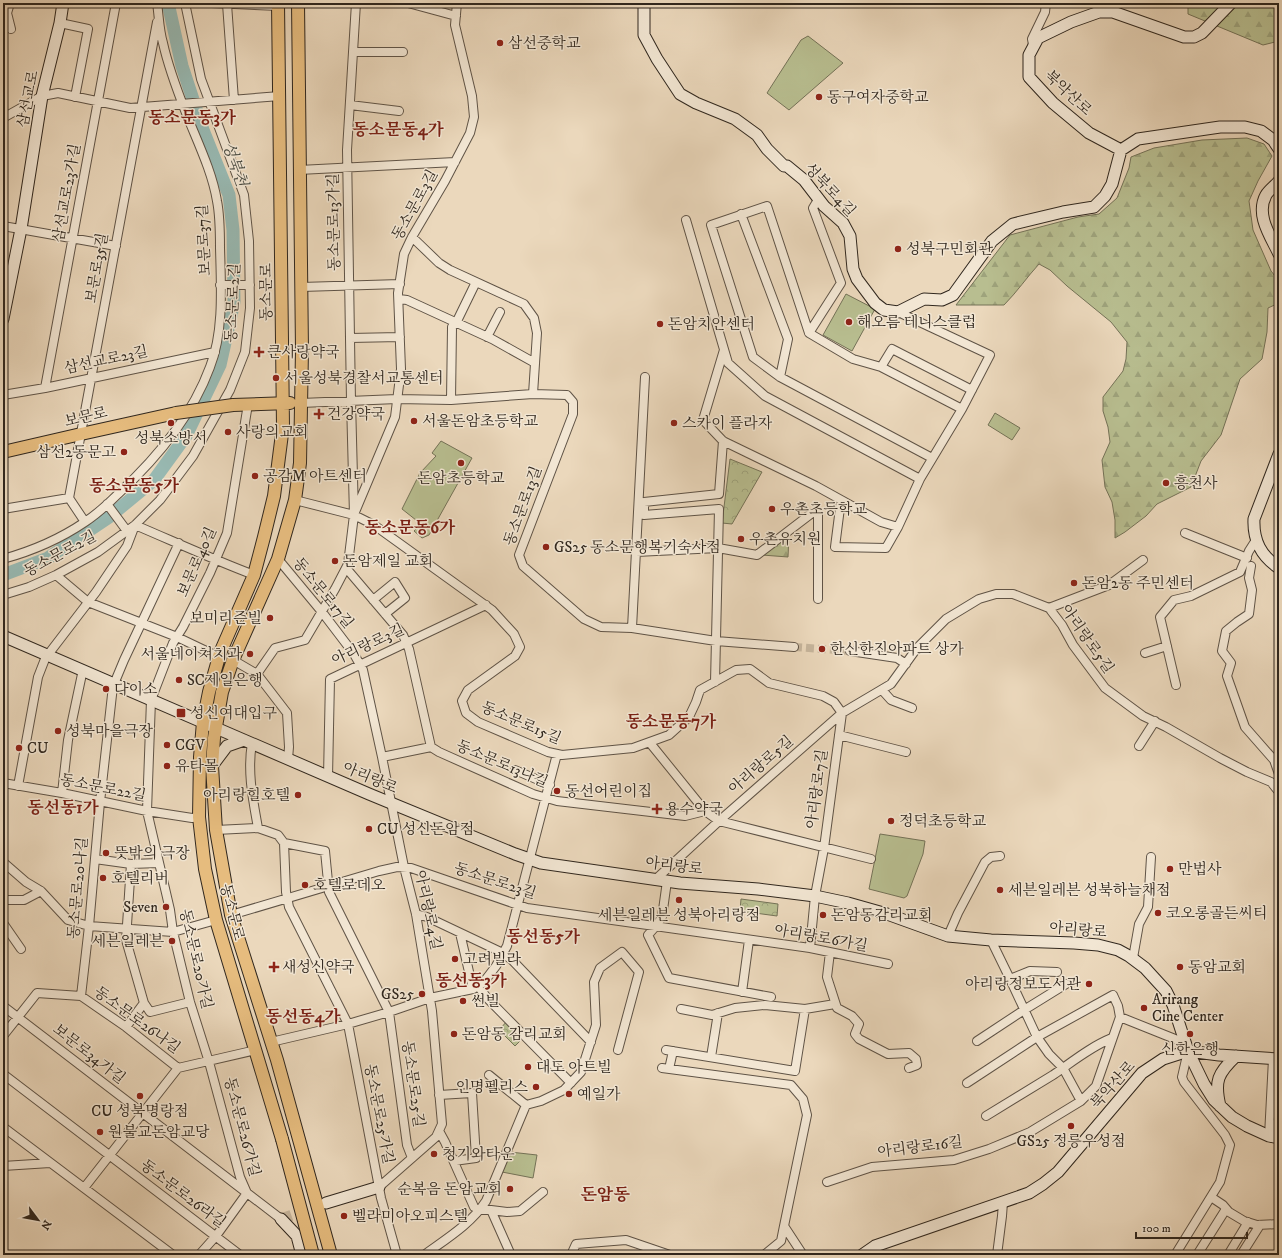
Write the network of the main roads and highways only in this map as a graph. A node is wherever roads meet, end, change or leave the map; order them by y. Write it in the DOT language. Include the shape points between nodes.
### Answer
graph roads {
  1 [pos="298,3"];
  2 [pos="278,4"];
  3 [pos="283,403"];
  4 [pos="301,403"];
  5 [pos="3,452"];
  6 [pos="314,1255"];
  7 [pos="332,1255"];
  1 -- 4 [label="main road, 동소문로"];
  2 -- 3 [label="main road, 동소문로"];
  3 -- 4 [label="main road"];
  3 -- 5 [label="main road, 보문로, bridge" via="233,405 176,413"];
  3 -- 6 [label="main road, 동소문로, bridge" via="283,426 274,496 254,575 219,657 209,692 200,757 199,817 205,869 216,920"];
  4 -- 7 [label="main road, 동소문로" via="300,463 295,500 278,559 233,660 222,692 212,766 216,830 231,915 271,1042"];
}
